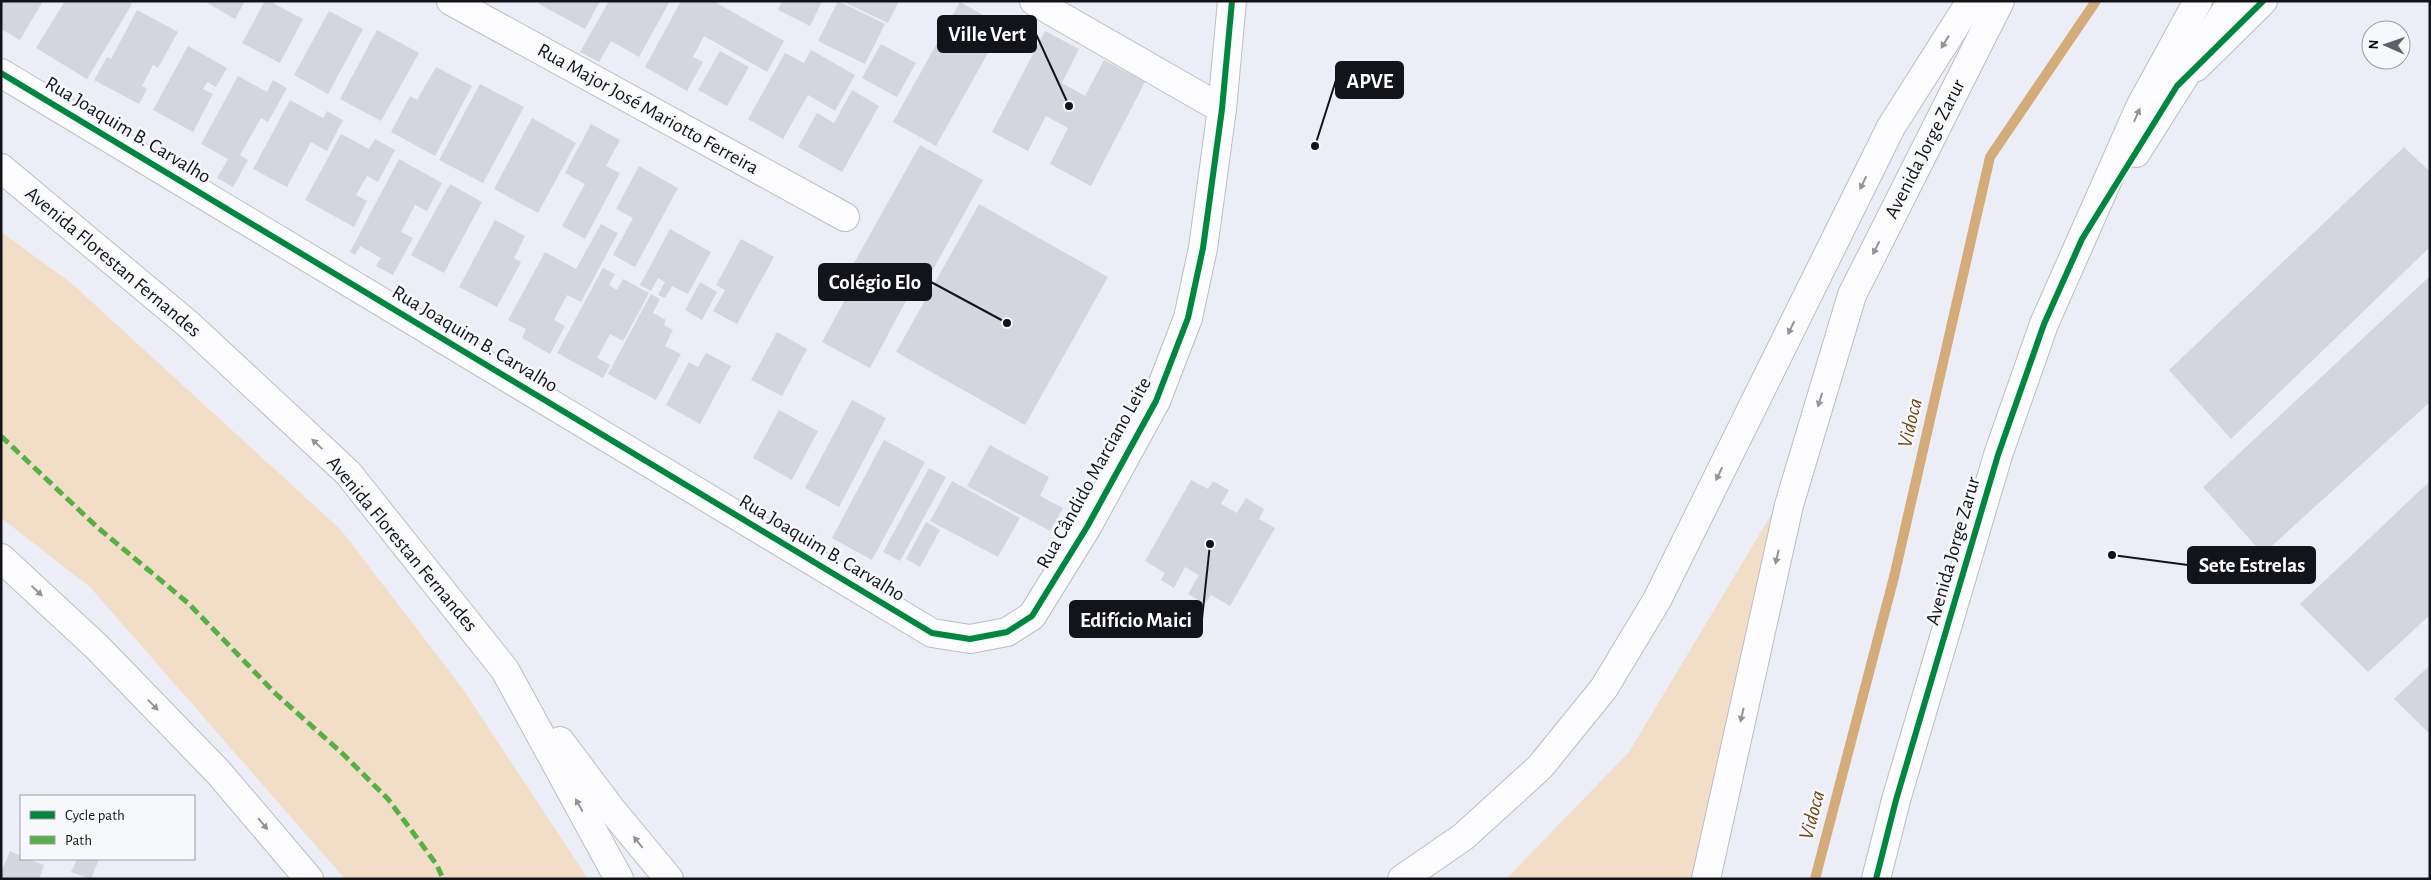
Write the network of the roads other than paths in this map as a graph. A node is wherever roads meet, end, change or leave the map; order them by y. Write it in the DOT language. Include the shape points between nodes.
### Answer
graph roads {
  1 [pos="451,1"];
  2 [pos="1034,1"];
  3 [pos="1232,1"];
  4 [pos="1971,1"];
  5 [pos="2000,1"];
  6 [pos="2198,1"];
  7 [pos="2232,1"];
  8 [pos="2263,1"];
  9 [pos="1,73"];
  10 [pos="2177,86"];
  11 [pos="1222,110"];
  12 [pos="1,168"];
  13 [pos="845,217"];
  14 [pos="2082,239"];
  15 [pos="1,558"];
  16 [pos="932,633"];
  17 [pos="505,670"];
  18 [pos="309,879"];
  19 [pos="620,879"];
  20 [pos="669,879"];
  21 [pos="1402,879"];
  22 [pos="1706,879"];
  23 [pos="1876,879"];
  1 -- 13 [label="main road, Rua Major José Mariotto Ferreira"];
  2 -- 11 [label="main road"];
  3 -- 11 [label="main road, Rua Cândido Marciano Leite"];
  4 -- 21 [label="main road, one-way" via="1892,126 1657,600 1604,688 1540,767 1463,836"];
  5 -- 22 [label="main road, Avenida Jorge Zarur, one-way" via="1852,295 1789,505"];
  14 -- 6 [label="main road, Avenida Jorge Zarur, one-way" via="2140,107"];
  7 -- 10 [label="main road"];
  8 -- 10 [label="main road"];
  9 -- 16 [label="main road, Rua Joaquim B. Carvalho"];
  10 -- 14 [label="main road"];
  11 -- 16 [label="main road, Rua Cândido Marciano Leite" via="1203,248 1188,318 1156,401 1088,527 1032,616 1006,632 970,639"];
  17 -- 12 [label="main road, Avenida Florestan Fernandes, one-way" via="348,473 188,324"];
  14 -- 23 [label="main road, Avenida Jorge Zarur" via="2044,324 1998,455 1896,800"];
  15 -- 18 [label="main road, one-way" via="97,647 219,773"];
  19 -- 17 [label="main road, Avenida Florestan Fernandes, one-way"];
  20 -- 17 [label="main road, one-way"];
}
